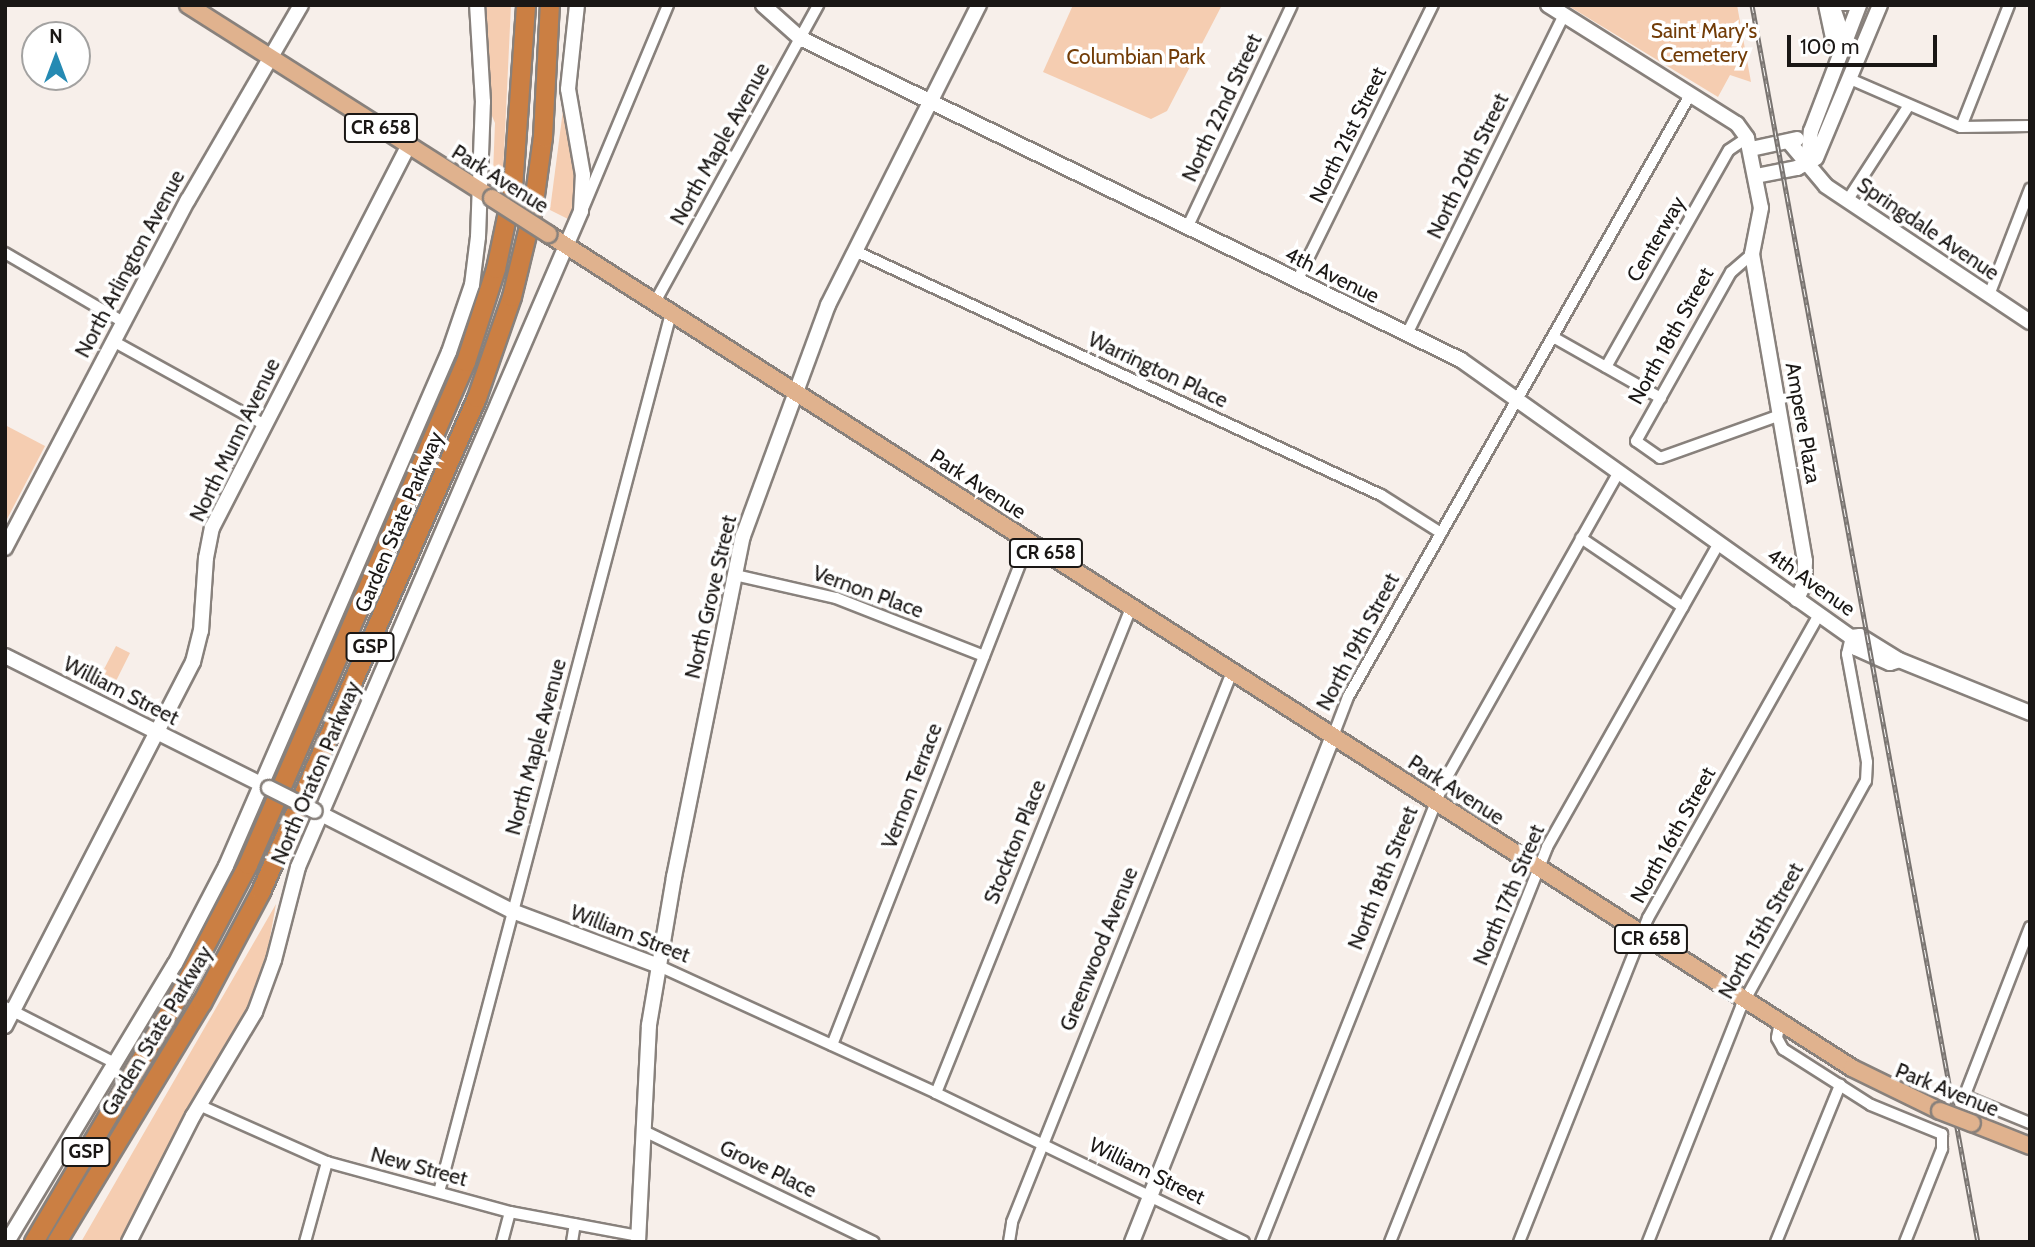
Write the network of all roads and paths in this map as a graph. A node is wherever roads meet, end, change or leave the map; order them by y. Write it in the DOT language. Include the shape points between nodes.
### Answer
graph roads {
  1 [pos="188,5"];
  2 [pos="302,5"];
  3 [pos="477,5"];
  4 [pos="526,5"];
  5 [pos="550,5"];
  6 [pos="577,5"];
  7 [pos="668,5"];
  8 [pos="763,5"];
  9 [pos="818,5"];
  10 [pos="979,5"];
  11 [pos="1292,5"];
  12 [pos="1433,5"];
  13 [pos="1548,5"];
  14 [pos="1826,5"];
  15 [pos="1833,5"];
  16 [pos="1857,5"];
  17 [pos="1880,5"];
  18 [pos="2009,5"];
  19 [pos="1564,15"];
  20 [pos="800,38"];
  21 [pos="1845,43"];
  22 [pos="1862,50"];
  23 [pos="270,58"];
  24 [pos="1850,79"];
  25 [pos="1690,95"];
  26 [pos="930,103"];
  27 [pos="1909,105"];
  28 [pos="1961,127"];
  29 [pos="2030,127"];
  30 [pos="1811,131"];
  31 [pos="1789,142"];
  32 [pos="1749,143"];
  33 [pos="409,145"];
  34 [pos="1808,164"];
  35 [pos="1756,176"];
  36 [pos="2030,189"];
  37 [pos="486,195"];
  38 [pos="1847,201"];
  39 [pos="578,219"];
  40 [pos="1187,228"];
  41 [pos="565,245"];
  42 [pos="855,251"];
  43 [pos="5,253"];
  44 [pos="1752,254"];
  45 [pos="1297,281"];
  46 [pos="1989,295"];
  47 [pos="655,302"];
  48 [pos="671,313"];
  49 [pos="123,323"];
  50 [pos="2030,323"];
  51 [pos="1407,334"];
  52 [pos="1553,337"];
  53 [pos="113,341"];
  54 [pos="1606,367"];
  55 [pos="795,392"];
  56 [pos="1661,398"];
  57 [pos="1517,400"];
  58 [pos="1780,415"];
  59 [pos="265,425"];
  60 [pos="1619,472"];
  61 [pos="1441,533"];
  62 [pos="1581,538"];
  63 [pos="1029,541"];
  64 [pos="1719,543"];
  65 [pos="5,548"];
  66 [pos="735,575"];
  67 [pos="1797,599"];
  68 [pos="1683,607"];
  69 [pos="1131,608"];
  70 [pos="1819,614"];
  71 [pos="1851,636"];
  72 [pos="5,656"];
  73 [pos="984,656"];
  74 [pos="1232,672"];
  75 [pos="2030,713"];
  76 [pos="156,732"];
  77 [pos="1333,736"];
  78 [pos="266,787"];
  79 [pos="1436,802"];
  80 [pos="318,812"];
  81 [pos="1538,868"];
  82 [pos="512,911"];
  83 [pos="2030,927"];
  84 [pos="1641,933"];
  85 [pos="659,966"];
  86 [pos="1745,999"];
  87 [pos="9,1009"];
  88 [pos="1780,1022"];
  89 [pos="5,1026"];
  90 [pos="832,1045"];
  91 [pos="115,1063"];
  92 [pos="1840,1085"];
  93 [pos="936,1093"];
  94 [pos="199,1105"];
  95 [pos="2030,1124"];
  96 [pos="644,1131"];
  97 [pos="1043,1144"];
  98 [pos="2030,1146"];
  99 [pos="327,1161"];
  100 [pos="439,1192"];
  101 [pos="1150,1196"];
  102 [pos="510,1212"];
  103 [pos="575,1224"];
  104 [pos="638,1239"];
  105 [pos="7,1242"];
  106 [pos="34,1242"];
  107 [pos="57,1242"];
  108 [pos="129,1242"];
  109 [pos="305,1242"];
  110 [pos="502,1242"];
  111 [pos="572,1242"];
  112 [pos="874,1242"];
  113 [pos="1009,1242"];
  114 [pos="1132,1242"];
  115 [pos="1244,1242"];
  116 [pos="1261,1242"];
  117 [pos="1390,1242"];
  118 [pos="1519,1242"];
  119 [pos="1648,1242"];
  120 [pos="1776,1242"];
  121 [pos="1905,1242"];
  1 -- 23 [label="main road, Park Avenue / CR 658"];
  2 -- 23 [label="main road, North Arlington Avenue"];
  3 -- 37 [label="main road, North Oraton Parkway"];
  4 -- 106 [label="highway, Garden State Parkway / GSP" via="513,188 496,269 466,362 248,864 179,996"];
  5 -- 107 [label="highway, Garden State Parkway / GSP" via="543,137 533,210 518,279 477,398 261,892 197,1011"];
  6 -- 39 [label="main road" via="568,89 583,176"];
  7 -- 39 [label="street, North Oraton Parkway"];
  8 -- 20 [label="main road, 4th Avenue"];
  9 -- 20 [label="street, North Maple Avenue"];
  10 -- 26 [label="main road, North Grove Street"];
  11 -- 40 [label="street, North 22nd Street"];
  12 -- 45 [label="street, North 21st Street"];
  13 -- 19 [label="main road"];
  14 -- 21 [label="main road" via="1831,34"];
  15 -- 16 [label="street"];
  15 -- 21 [label="main road"];
  16 -- 21 [label="main road"];
  17 -- 22 [label="main road"];
  18 -- 28 [label="street"];
  19 -- 25 [label="main road"];
  19 -- 51 [label="street, North 20th Street"];
  20 -- 26 [label="main road, 4th Avenue"];
  20 -- 47 [label="street, North Maple Avenue"];
  21 -- 22 [label="main road"];
  21 -- 30 [label="main road"];
  22 -- 24 [label="main road"];
  23 -- 33 [label="main road, Park Avenue / CR 658"];
  23 -- 49 [label="main road, North Arlington Avenue"];
  24 -- 27 [label="street"];
  24 -- 34 [label="main road" via="1821,150"];
  25 -- 32 [label="main road" via="1737,124"];
  25 -- 52 [label="street, North 19th Street"];
  26 -- 40 [label="main road, 4th Avenue"];
  26 -- 42 [label="main road, North Grove Street"];
  27 -- 28 [label="street"];
  27 -- 38 [label="street"];
  28 -- 29 [label="street"];
  30 -- 31 [label="main road"];
  30 -- 34 [label="main road"];
  31 -- 32 [label="main road"];
  31 -- 34 [label="main road, Springdale Avenue"];
  32 -- 35 [label="main road"];
  32 -- 54 [label="street, Centerway" via="1729,150"];
  33 -- 37 [label="main road, Park Avenue / CR 658"];
  33 -- 59 [label="main road, North Munn Avenue"];
  34 -- 35 [label="main road"];
  34 -- 38 [label="main road, Springdale Avenue" via="1821,183"];
  35 -- 44 [label="main road" via="1761,208"];
  36 -- 46 [label="street"];
  37 -- 41 [label="main road, Park Avenue / CR 658, bridge"];
  37 -- 78 [label="main road, North Oraton Parkway" via="474,273 456,334"];
  38 -- 46 [label="main road, Springdale Avenue"];
  39 -- 41 [label="main road, North Oraton Parkway"];
  40 -- 45 [label="main road, 4th Avenue"];
  41 -- 47 [label="main road, Park Avenue / CR 658"];
  41 -- 80 [label="main road, North Oraton Parkway"];
  42 -- 55 [label="main road, North Grove Street"];
  42 -- 61 [label="street, Warrington Place" via="1381,495"];
  43 -- 49 [label="street"];
  44 -- 56 [label="street, North 18th Street" via="1731,272"];
  44 -- 58 [label="main road, Ampere Plaza"];
  45 -- 51 [label="main road, 4th Avenue"];
  46 -- 50 [label="main road, Springdale Avenue"];
  47 -- 48 [label="main road, Park Avenue / CR 658"];
  48 -- 55 [label="main road, Park Avenue / CR 658"];
  48 -- 82 [label="street, North Maple Avenue"];
  49 -- 53 [label="main road, North Arlington Avenue"];
  51 -- 57 [label="main road, 4th Avenue" via="1461,360"];
  52 -- 54 [label="street"];
  52 -- 57 [label="street, North 19th Street"];
  53 -- 59 [label="street"];
  53 -- 65 [label="main road, North Arlington Avenue"];
  54 -- 56 [label="street"];
  55 -- 63 [label="main road, Park Avenue / CR 658"];
  55 -- 66 [label="main road, North Grove Street" via="743,536"];
  56 -- 58 [label="street, North 18th Street" via="1636,441 1660,457"];
  57 -- 60 [label="main road, 4th Avenue"];
  57 -- 61 [label="street, North 19th Street"];
  58 -- 67 [label="main road, Ampere Plaza" via="1805,561 1804,584"];
  59 -- 76 [label="main road, North Munn Avenue" via="212,528 197,652"];
  60 -- 62 [label="street, North 18th Street"];
  60 -- 64 [label="main road, 4th Avenue"];
  61 -- 77 [label="street, North 19th Street" via="1348,697"];
  62 -- 68 [label="street"];
  62 -- 79 [label="street, North 18th Street"];
  63 -- 69 [label="main road, Park Avenue / CR 658"];
  63 -- 73 [label="street, Vernon Terrace"];
  64 -- 67 [label="main road, 4th Avenue"];
  64 -- 68 [label="street, North 17th Street"];
  66 -- 73 [label="street, Vernon Place" via="835,598"];
  66 -- 85 [label="main road, North Grove Street"];
  67 -- 70 [label="main road, 4th Avenue"];
  68 -- 81 [label="street, North 17th Street"];
  69 -- 74 [label="main road, Park Avenue / CR 658"];
  69 -- 93 [label="street, Stockton Place"];
  70 -- 71 [label="main road, 4th Avenue"];
  70 -- 84 [label="street, North 16th Street"];
  71 -- 75 [label="main road, 4th Avenue"];
  71 -- 86 [label="street, North 15th Street" via="1847,654 1868,775"];
  72 -- 76 [label="main road, William Street"];
  73 -- 90 [label="street, Vernon Terrace"];
  74 -- 77 [label="main road, Park Avenue / CR 658"];
  74 -- 97 [label="street, Greenwood Avenue"];
  76 -- 78 [label="main road, William Street"];
  76 -- 87 [label="main road, North Munn Avenue"];
  77 -- 79 [label="main road, Park Avenue / CR 658"];
  77 -- 101 [label="main road, North 19th Street"];
  78 -- 80 [label="main road, William Street, bridge"];
  78 -- 91 [label="main road, North Oraton Parkway" via="191,933"];
  79 -- 81 [label="main road, Park Avenue / CR 658"];
  79 -- 116 [label="street, North 18th Street"];
  80 -- 82 [label="main road, William Street"];
  80 -- 94 [label="main road, North Oraton Parkway" via="294,877 261,996 238,1045"];
  81 -- 84 [label="main road, Park Avenue / CR 658"];
  81 -- 117 [label="street, North 17th Street"];
  82 -- 85 [label="main road, William Street"];
  82 -- 100 [label="street, North Maple Avenue"];
  83 -- 95 [label="street" via="1966,1092 1969,1098"];
  84 -- 86 [label="main road, Park Avenue / CR 658"];
  84 -- 118 [label="street, North 16th Street"];
  85 -- 90 [label="street, William Street"];
  85 -- 96 [label="main road, North Grove Street" via="649,1025"];
  86 -- 88 [label="main road, Park Avenue / CR 658"];
  86 -- 119 [label="street, North 15th Street"];
  87 -- 89 [label="main road, North Munn Avenue"];
  87 -- 91 [label="street"];
  88 -- 92 [label="street, Park Avenue" via="1776,1034 1780,1046"];
  88 -- 98 [label="main road, Park Avenue / CR 658, bridge" via="1876,1083"];
  90 -- 93 [label="street, William Street"];
  91 -- 105 [label="main road, North Oraton Parkway"];
  92 -- 120 [label="street"];
  92 -- 121 [label="street, Park Avenue" via="1878,1108 1942,1134 1942,1149"];
  93 -- 97 [label="street, William Street"];
  94 -- 99 [label="street, New Street"];
  94 -- 108 [label="main road, North Oraton Parkway"];
  96 -- 104 [label="main road, North Grove Street"];
  96 -- 112 [label="street, Grove Place"];
  97 -- 101 [label="street, William Street"];
  97 -- 113 [label="street, Greenwood Avenue"];
  99 -- 100 [label="street, New Street"];
  99 -- 109 [label="street"];
  100 -- 102 [label="street, New Street"];
  101 -- 114 [label="main road, North 19th Street"];
  101 -- 115 [label="street, William Street"];
  102 -- 103 [label="street, New Street"];
  102 -- 110 [label="street"];
  103 -- 104 [label="street, New Street"];
  103 -- 111 [label="street"];
}
